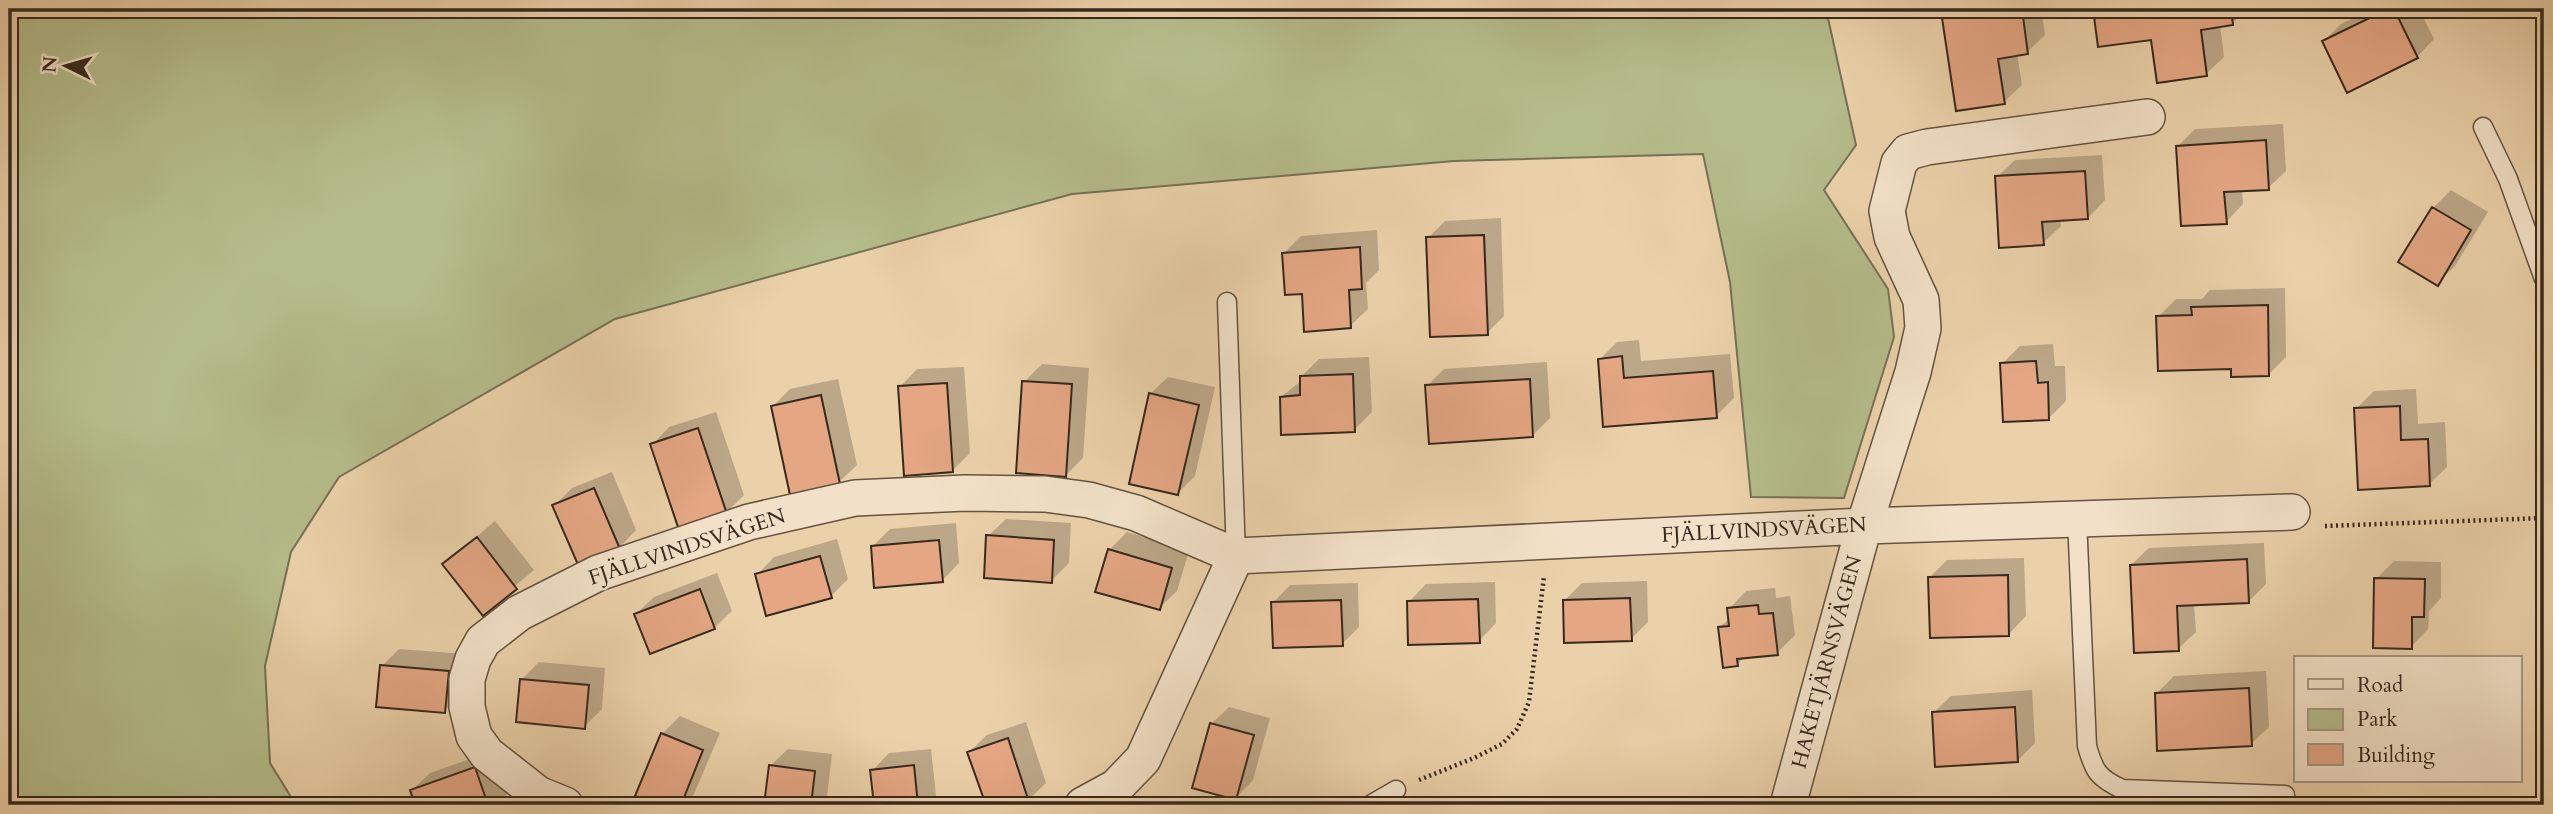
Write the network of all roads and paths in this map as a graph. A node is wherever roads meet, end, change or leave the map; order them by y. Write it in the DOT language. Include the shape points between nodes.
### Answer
graph roads {
  1 [pos="2147,117"];
  2 [pos="2483,127"];
  3 [pos="2544,279"];
  4 [pos="1227,302"];
  5 [pos="2292,512"];
  6 [pos="2544,518"];
  7 [pos="2077,519"];
  8 [pos="1864,526"];
  9 [pos="1549,541"];
  10 [pos="1236,556"];
  11 [pos="1396,790"];
  12 [pos="2285,795"];
  13 [pos="1121,796"];
  14 [pos="565,805"];
  15 [pos="1083,805"];
  16 [pos="1370,805"];
  17 [pos="1788,805"];
  1 -- 8 [label="street, HAKETJÄRNSVÄGEN" via="1927,147 1909,152 1899,163 1887,211 1892,237 1921,300 1923,328"];
  2 -- 3 [label="lane" via="2508,179"];
  4 -- 10 [label="lane"];
  5 -- 6 [label="path" via="2325,526"];
  5 -- 7 [label="street, FJÄLLVINDSVÄGEN"];
  7 -- 8 [label="street, FJÄLLVINDSVÄGEN"];
  7 -- 12 [label="lane" via="2088,746 2093,768 2104,781 2122,789"];
  8 -- 9 [label="street, FJÄLLVINDSVÄGEN"];
  8 -- 17 [label="street, HAKETJÄRNSVÄGEN"];
  9 -- 10 [label="street, FJÄLLVINDSVÄGEN"];
  9 -- 11 [label="path" via="1529,702 1517,729 1493,749"];
  10 -- 13 [label="street"];
  10 -- 14 [label="street, FJÄLLVINDSVÄGEN" via="1136,513 1089,500 1045,494 965,493 855,498 749,522 598,573 519,613 483,641 467,679 474,736 487,754 538,794"];
  11 -- 16 [label="lane"];
  13 -- 15 [label="street"];
}
